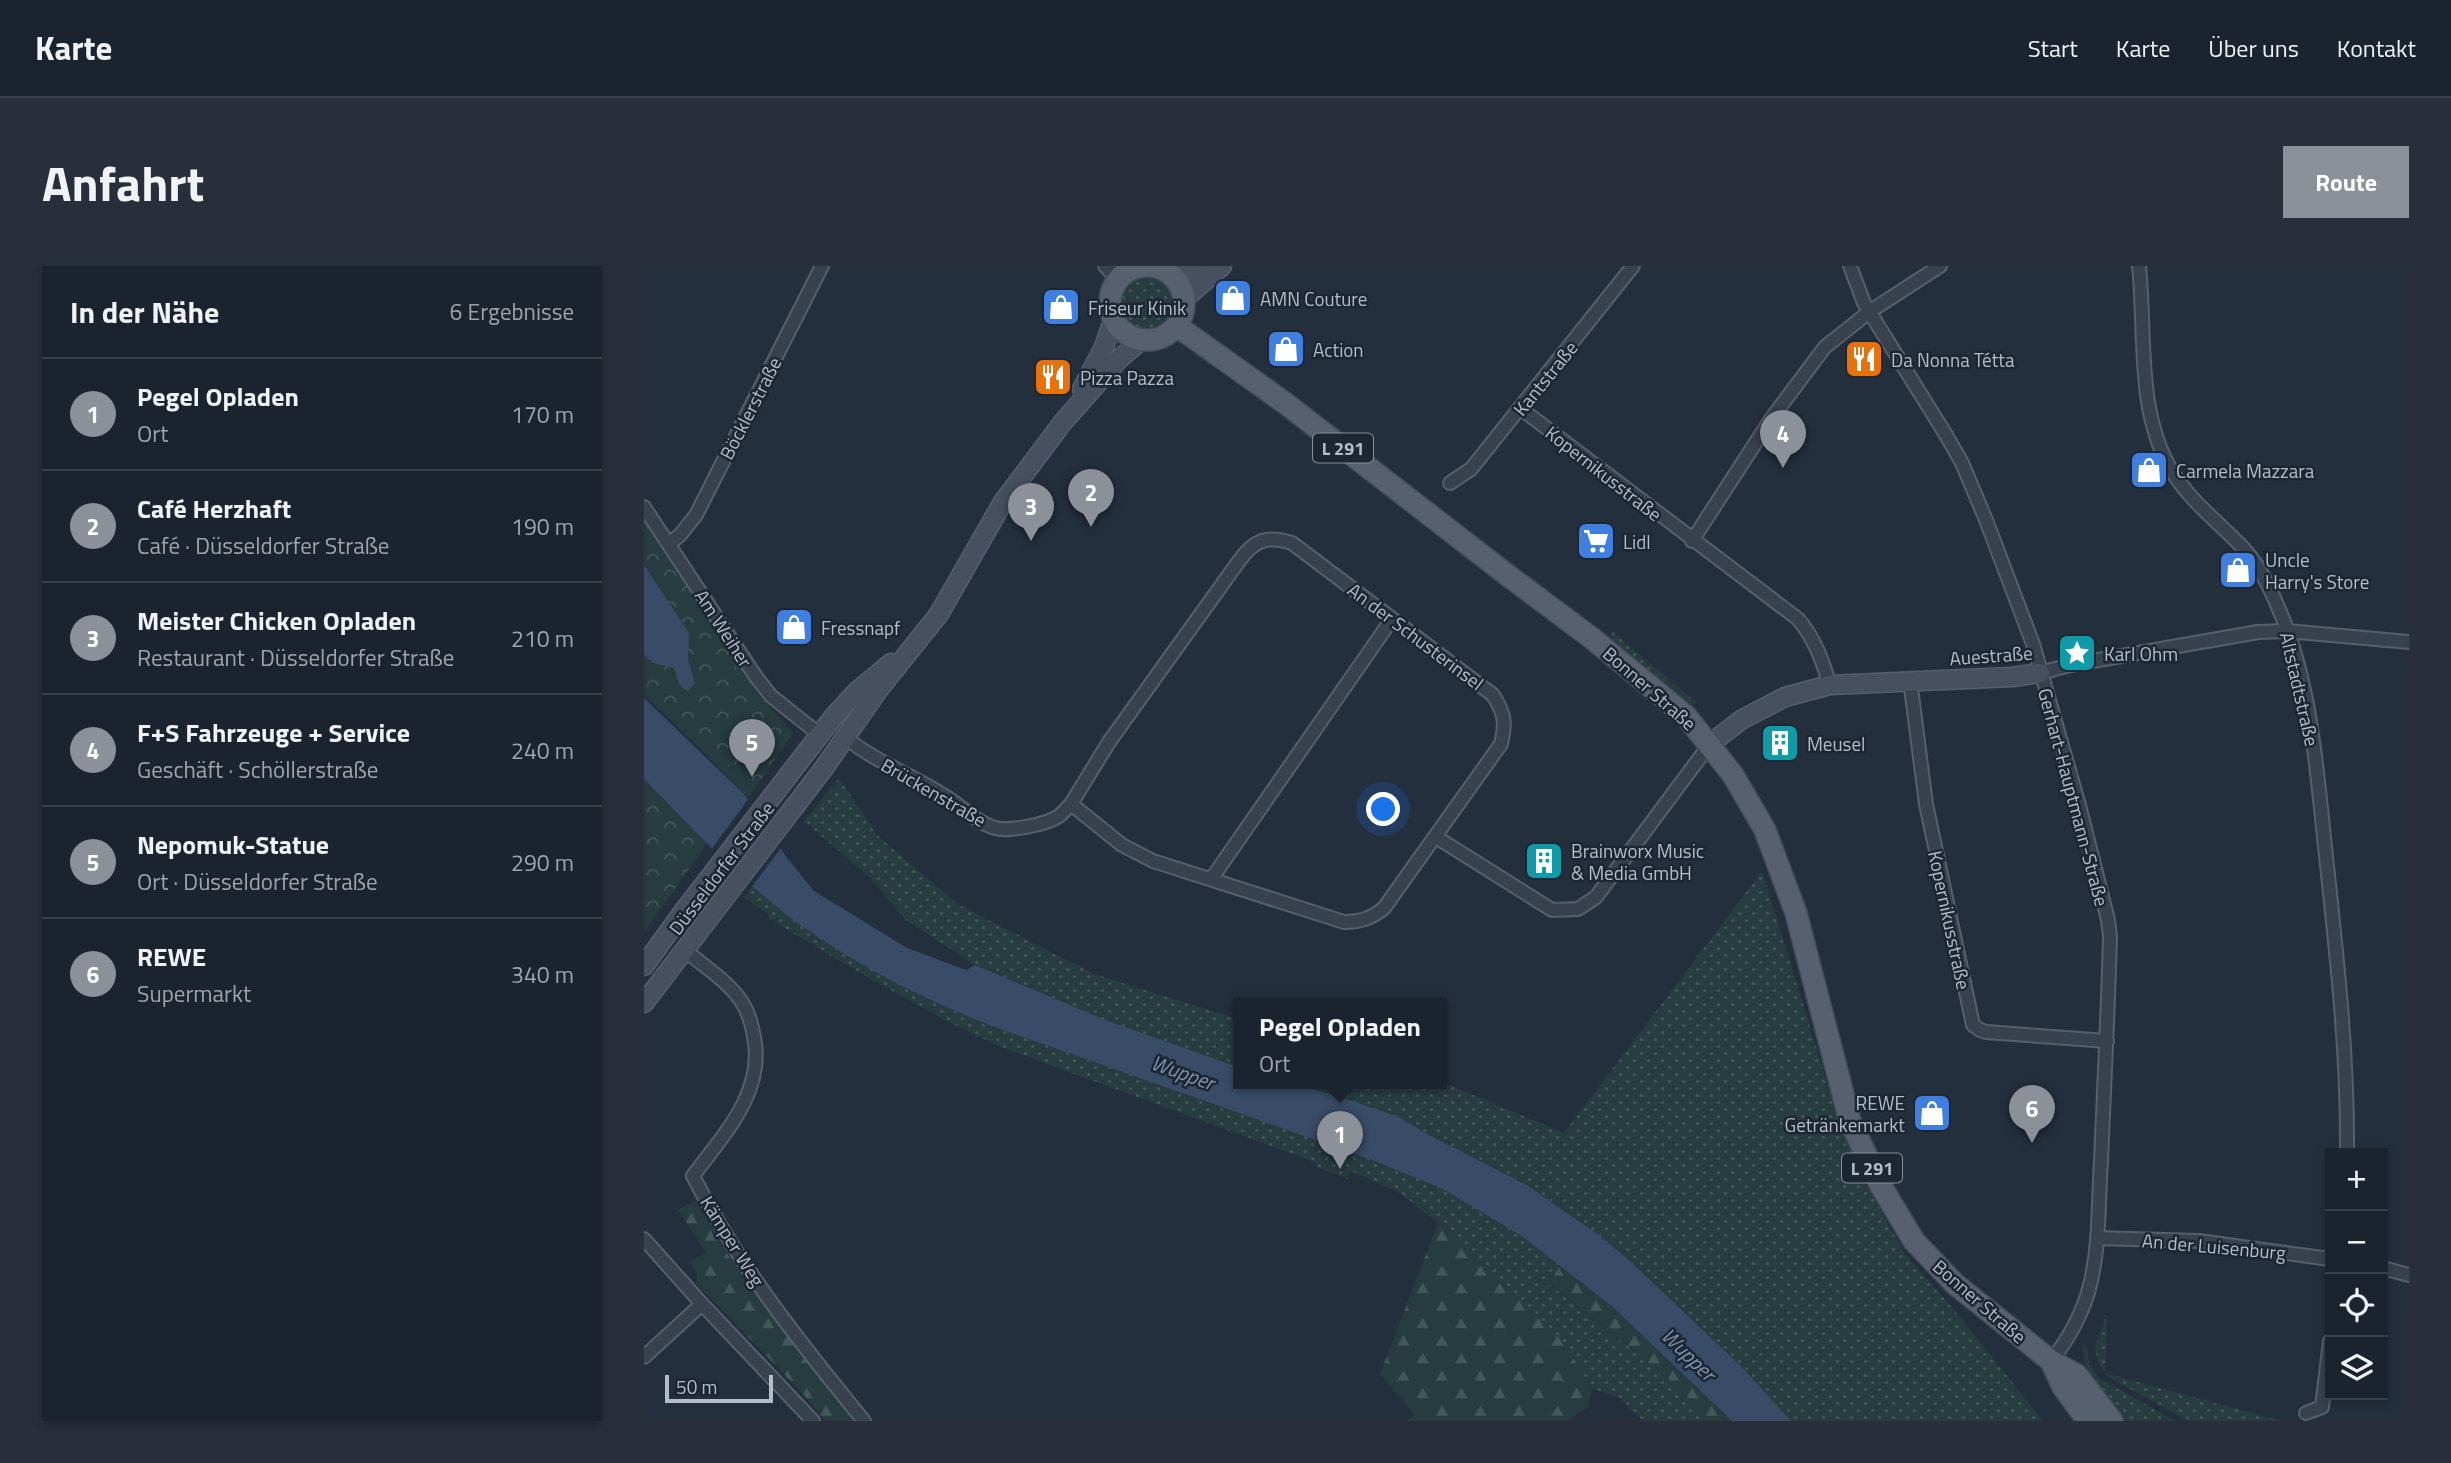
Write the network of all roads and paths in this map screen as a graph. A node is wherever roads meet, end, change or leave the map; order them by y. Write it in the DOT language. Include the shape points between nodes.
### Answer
graph roads {
  1 [pos="822,266"];
  2 [pos="1155,266"];
  3 [pos="1199,266"];
  4 [pos="1222,266"];
  5 [pos="1633,266"];
  6 [pos="1850,266"];
  7 [pos="1940,266"];
  8 [pos="2139,266"];
  9 [pos="1120,271"];
  10 [pos="1175,279"];
  11 [pos="1184,300"];
  12 [pos="1869,312"];
  13 [pos="1114,318"];
  14 [pos="1177,326"];
  15 [pos="1143,339"];
  16 [pos="1520,408"];
  17 [pos="1063,422"];
  18 [pos="1450,483"];
  19 [pos="644,507"];
  20 [pos="1692,541"];
  21 [pos="669,544"];
  22 [pos="1392,619"];
  23 [pos="2287,631"];
  24 [pos="2409,642"];
  25 [pos="904,656"];
  26 [pos="2040,673"];
  27 [pos="1910,680"];
  28 [pos="1830,685"];
  29 [pos="820,735"];
  30 [pos="846,738"];
  31 [pos="1710,744"];
  32 [pos="1071,804"];
  33 [pos="1436,837"];
  34 [pos="1212,878"];
  35 [pos="667,934"];
  36 [pos="685,950"];
  37 [pos="644,966"];
  38 [pos="644,1003"];
  39 [pos="2107,1041"];
  40 [pos="2347,1148"];
  41 [pos="2097,1238"];
  42 [pos="644,1239"];
  43 [pos="2325,1258"];
  44 [pos="2388,1269"];
  45 [pos="2409,1275"];
  46 [pos="702,1304"];
  47 [pos="644,1357"];
  48 [pos="2051,1361"];
  49 [pos="2325,1382"];
  50 [pos="2306,1413"];
  51 [pos="2081,1416"];
  52 [pos="813,1421"];
  53 [pos="864,1421"];
  54 [pos="2112,1421"];
  1 -- 21 [label="street, Böcklerstraße" via="696,516"];
  2 -- 9 [label="main road"];
  2 -- 10 [label="main road"];
  3 -- 10 [label="main road"];
  4 -- 11 [label="main road"];
  5 -- 16 [label="street, Kantstraße"];
  6 -- 12 [label="street, Gerhart-Hauptmann-Straße"];
  7 -- 12 [label="street"];
  8 -- 23 [label="street, Altstadtstraße" via="2148,389 2161,448 2188,493 2246,552"];
  9 -- 13 [label="main road" via="1112,292"];
  10 -- 11 [label="main road"];
  11 -- 14 [label="main road"];
  12 -- 20 [label="street" via="1825,347 1771,419"];
  12 -- 26 [label="street, Gerhart-Hauptmann-Straße" via="1962,463 2033,644"];
  13 -- 15 [label="main road" via="1131,337"];
  13 -- 17 [label="main road, Düsseldorfer Straße" via="1089,378"];
  14 -- 15 [label="main road" via="1158,339"];
  14 -- 31 [label="main road, Bonner Straße / L 291" via="1593,639 1686,716"];
  15 -- 17 [label="main road, Düsseldorfer Straße"];
  16 -- 18 [label="street, Kantstraße" via="1471,469"];
  16 -- 20 [label="street, Kopernikusstraße"];
  17 -- 25 [label="main road, Düsseldorfer Straße" via="1003,502 939,614"];
  19 -- 21 [label="street, Am Weiher"];
  20 -- 28 [label="street, Kopernikusstraße" via="1798,619 1819,651"];
  21 -- 29 [label="street, Am Weiher" via="771,696"];
  22 -- 32 [label="street, An der Schusterinsel" via="1292,544 1263,540 1249,547"];
  22 -- 33 [label="street, An der Schusterinsel" via="1493,695 1502,710 1501,744"];
  22 -- 34 [label="street"];
  23 -- 24 [label="street, Auestraße"];
  23 -- 26 [label="street, Auestraße" via="2258,632"];
  23 -- 40 [label="street, Altstadtstraße" via="2314,741 2343,1029"];
  25 -- 29 [label="main road, Düsseldorfer Straße" via="856,691"];
  25 -- 30 [label="main road, Düsseldorfer Straße"];
  26 -- 27 [label="main road, Auestraße"];
  26 -- 39 [label="street, Gerhart-Hauptmann-Straße" via="2108,920"];
  27 -- 28 [label="main road, Auestraße"];
  27 -- 39 [label="street, Kopernikusstraße" via="1926,804 1976,1028"];
  28 -- 31 [label="main road, Auestraße" via="1785,697 1741,720"];
  29 -- 35 [label="main road, Düsseldorfer Straße"];
  30 -- 32 [label="street, Brückenstraße" via="996,828 1046,821"];
  30 -- 36 [label="main road, Düsseldorfer Straße"];
  31 -- 33 [label="street" via="1596,897 1578,909 1552,910"];
  31 -- 48 [label="main road, Bonner Straße / L 291" via="1765,830 1796,913 1850,1121 1881,1186 1914,1241 1955,1284"];
  32 -- 34 [label="street" via="1122,845"];
  33 -- 34 [label="street" via="1384,908 1357,922 1344,922"];
  35 -- 36 [label="main road"];
  35 -- 37 [label="main road, Düsseldorfer Straße"];
  36 -- 38 [label="main road, Düsseldorfer Straße"];
  36 -- 53 [label="street, Kämper Weg" via="742,1002 757,1048 753,1084 744,1104 693,1176 739,1256"];
  39 -- 41 [label="street, Gerhart-Hauptmann-Straße"];
  41 -- 43 [label="street, An der Luisenburg" via="2199,1241"];
  41 -- 48 [label="street, Gerhart-Hauptmann-Straße" via="2090,1288"];
  42 -- 46 [label="street"];
  44 -- 45 [label="street"];
  46 -- 47 [label="street"];
  46 -- 52 [label="street"];
  48 -- 51 [label="main road, Bonner Straße / L 291"];
  48 -- 54 [label="main road, Bonner Straße / L 291" via="2077,1375"];
  49 -- 50 [label="street" via="2322,1407"];
}
